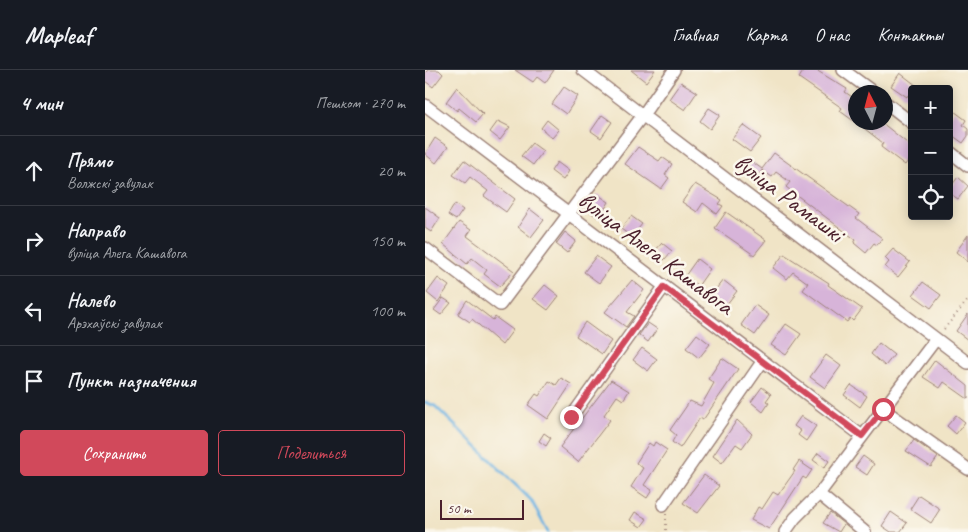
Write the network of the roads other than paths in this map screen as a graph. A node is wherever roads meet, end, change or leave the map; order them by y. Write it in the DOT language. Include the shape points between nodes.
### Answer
graph roads {
  1 [pos="583,70"];
  2 [pos="674,70"];
  3 [pos="843,70"];
  4 [pos="863,85"];
  5 [pos="425,105"];
  6 [pos="893,108"];
  7 [pos="643,115"];
  8 [pos="908,119"];
  9 [pos="953,154"];
  10 [pos="968,166"];
  11 [pos="568,215"];
  12 [pos="425,248"];
  13 [pos="664,287"];
  14 [pos="936,339"];
  15 [pos="762,362"];
  16 [pos="968,363"];
  17 [pos="883,409"];
  18 [pos="571,417"];
  19 [pos="862,436"];
  20 [pos="968,468"];
  21 [pos="819,494"];
  22 [pos="663,505"];
  23 [pos="785,532"];
  24 [pos="865,532"];
  1 -- 7 [label="street, вуліца Рамашкі"];
  2 -- 7 [label="street"];
  3 -- 4 [label="street"];
  5 -- 11 [label="street, вуліца Алега Кашавога"];
  6 -- 8 [label="street"];
  7 -- 11 [label="street"];
  7 -- 14 [label="street, вуліца Рамашкі"];
  9 -- 10 [label="street"];
  11 -- 12 [label="street" via="500,305"];
  11 -- 13 [label="street, вуліца Алега Кашавога"];
  13 -- 15 [label="street, вуліца Алега Кашавога"];
  13 -- 18 [label="street"];
  14 -- 16 [label="street, вуліца Рамашкі"];
  14 -- 17 [label="street"];
  15 -- 19 [label="street, вуліца Алега Кашавога"];
  15 -- 22 [label="street"];
  17 -- 19 [label="street"];
  17 -- 20 [label="street"];
  19 -- 21 [label="street"];
  21 -- 23 [label="street"];
  21 -- 24 [label="street"];
}
